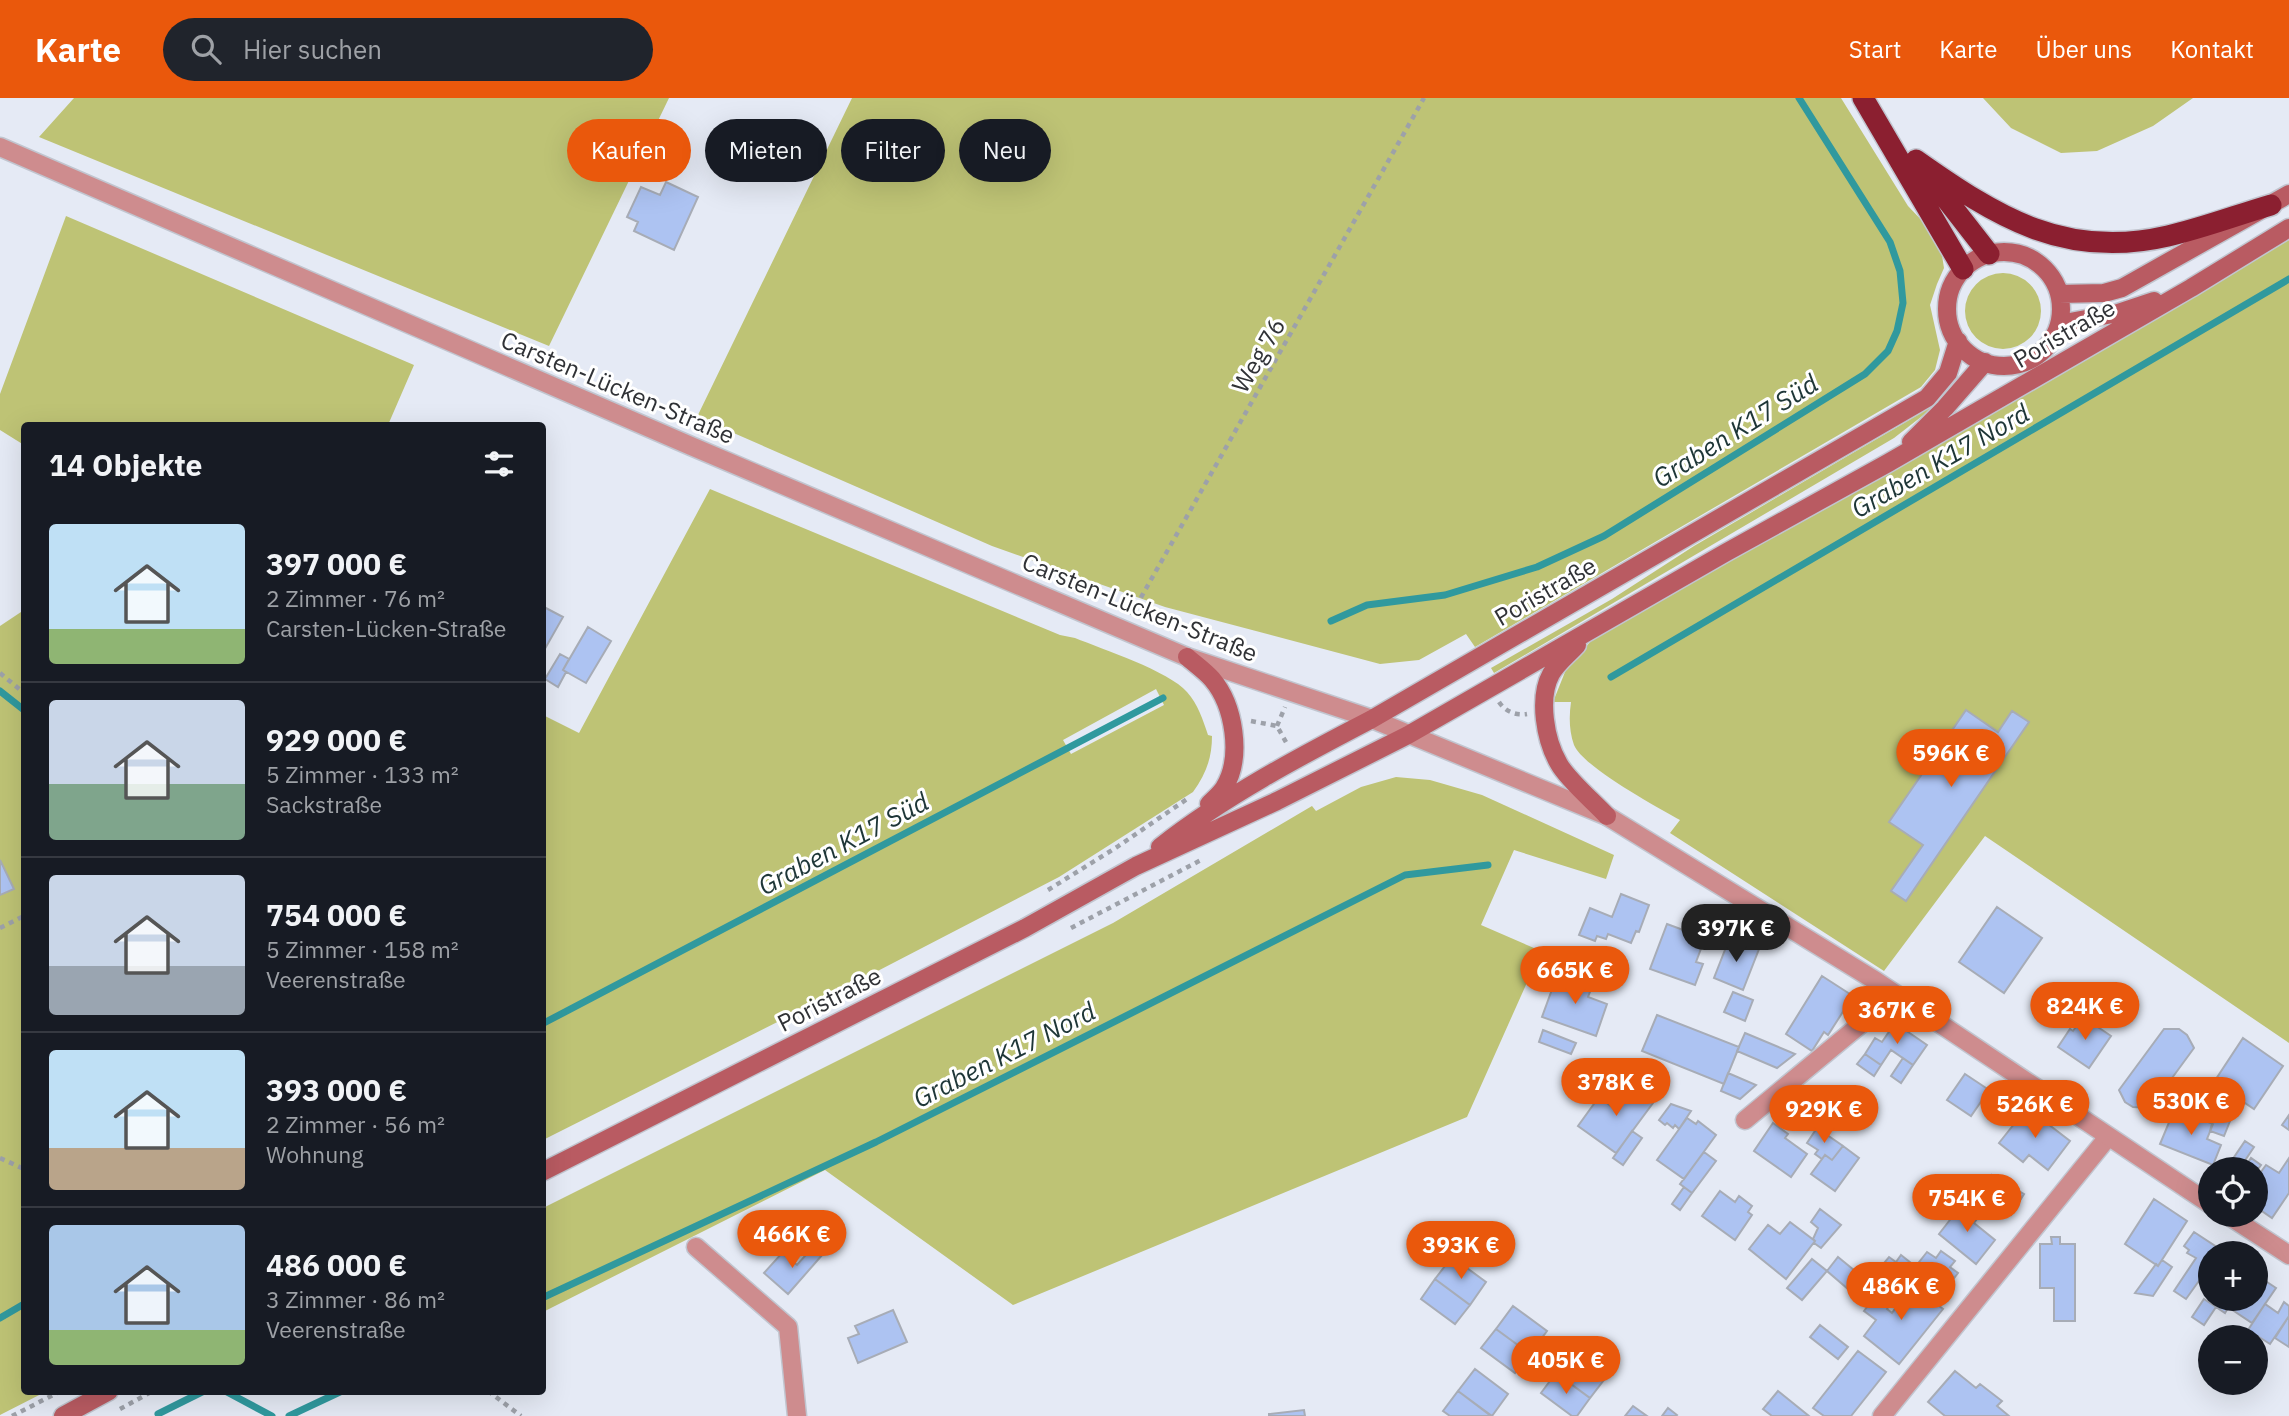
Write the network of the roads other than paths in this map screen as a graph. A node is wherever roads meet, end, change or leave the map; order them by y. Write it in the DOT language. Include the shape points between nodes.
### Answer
graph roads {
  1 [pos="1863,98"];
  2 [pos="1879,98"];
  3 [pos="0,147"];
  4 [pos="1916,160"];
  5 [pos="2280,200"];
  6 [pos="2289,228"];
  7 [pos="1989,254"];
  8 [pos="1964,269"];
  9 [pos="2191,288"];
  10 [pos="2059,294"];
  11 [pos="2059,324"];
  12 [pos="1958,341"];
  13 [pos="1985,362"];
  14 [pos="1888,463"];
  15 [pos="1590,630"];
  16 [pos="1187,657"];
  17 [pos="1372,719"];
  18 [pos="1408,735"];
  19 [pos="1607,816"];
  20 [pos="1198,817"];
  21 [pos="1136,866"];
  22 [pos="1896,995"];
  23 [pos="1745,1120"];
  24 [pos="2108,1137"];
  25 [pos="546,1170"];
  26 [pos="2198,1196"];
  27 [pos="2246,1227"];
  28 [pos="696,1247"];
  29 [pos="2289,1255"];
  30 [pos="102,1395"];
  31 [pos="63,1416"];
  32 [pos="797,1416"];
  33 [pos="1882,1416"];
  1 -- 8 [label="highway"];
  2 -- 4 [label="highway"];
  3 -- 16 [label="street, Carsten-Lücken-Straße"];
  4 -- 5 [label="highway" via="2028,228 2094,242 2168,236"];
  4 -- 7 [label="highway"];
  5 -- 10 [label="main road, Poristraße" via="2122,288"];
  6 -- 9 [label="main road, Poristraße"];
  7 -- 8 [label="main road"];
  7 -- 10 [label="main road, Poristraße" via="2007,251 2040,264"];
  8 -- 12 [label="main road" via="1954,281 1947,312"];
  9 -- 11 [label="main road, Poristraße" via="2118,313"];
  9 -- 14 [label="main road, Poristraße"];
  10 -- 11 [label="main road, Poristraße"];
  11 -- 13 [label="main road, Poristraße" via="2053,338 2031,359 2008,365"];
  12 -- 13 [label="main road, Poristraße"];
  12 -- 17 [label="main road, Poristraße" via="1948,373 1927,398"];
  13 -- 14 [label="main road, Poristraße"];
  14 -- 15 [label="main road, Poristraße"];
  15 -- 18 [label="main road, Poristraße"];
  15 -- 19 [label="main road" via="1551,673 1545,710 1559,765"];
  16 -- 17 [label="street, Carsten-Lücken-Straße"];
  16 -- 20 [label="main road" via="1212,679 1226,703 1235,744 1224,788"];
  17 -- 18 [label="street, Carsten-Lücken-Straße"];
  17 -- 20 [label="main road, Poristraße"];
  18 -- 19 [label="street, Carsten-Lücken-Straße"];
  18 -- 21 [label="main road, Poristraße"];
  19 -- 22 [label="street, Carsten-Lücken-Straße"];
  20 -- 21 [label="main road, Poristraße"];
  21 -- 25 [label="main road, Poristraße" via="1025,928"];
  22 -- 23 [label="street"];
  22 -- 24 [label="street, Carsten-Lücken-Straße"];
  24 -- 26 [label="street, Carsten-Lücken-Straße"];
  24 -- 33 [label="street"];
  27 -- 29 [label="street"];
  28 -- 32 [label="street" via="788,1327"];
  30 -- 31 [label="main road"];
}
